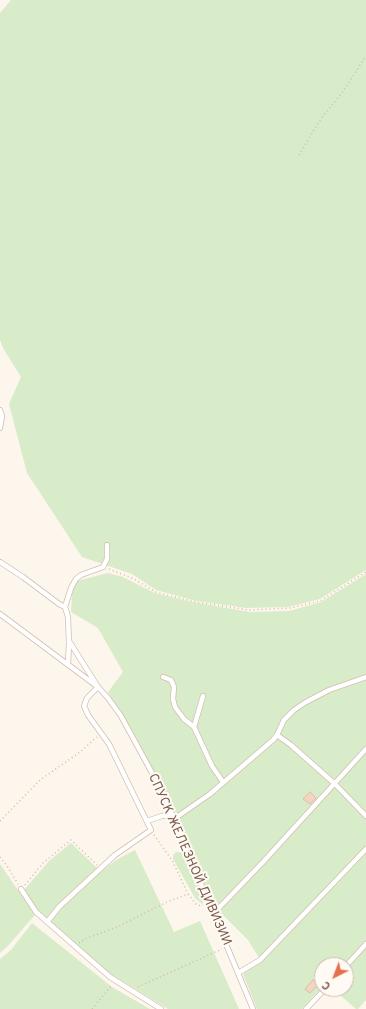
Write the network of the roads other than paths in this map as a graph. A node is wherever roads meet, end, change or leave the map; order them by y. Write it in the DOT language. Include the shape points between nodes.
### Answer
graph roads {
  1 [pos="0,410"];
  2 [pos="0,428"];
  3 [pos="107,545"];
  4 [pos="0,562"];
  5 [pos="65,607"];
  6 [pos="0,614"];
  7 [pos="69,641"];
  8 [pos="68,665"];
  9 [pos="163,677"];
  10 [pos="366,677"];
  11 [pos="98,687"];
  12 [pos="203,696"];
  13 [pos="194,727"];
  14 [pos="277,735"];
  15 [pos="366,749"];
  16 [pos="222,782"];
  17 [pos="335,784"];
  18 [pos="366,816"];
  19 [pos="173,817"];
  20 [pos="147,821"];
  21 [pos="366,849"];
  22 [pos="21,889"];
  23 [pos="213,914"];
  24 [pos="47,922"];
  25 [pos="366,944"];
  26 [pos="354,957"];
  27 [pos="238,973"];
  28 [pos="317,997"];
  29 [pos="162,1009"];
  30 [pos="253,1009"];
  31 [pos="306,1009"];
  1 -- 2 [label="lane"];
  3 -- 5 [label="lane" via="107,559 103,567 76,579 70,588"];
  4 -- 5 [label="lane"];
  5 -- 7 [label="lane"];
  6 -- 8 [label="lane, СПУСК ЖЕЛЕЗНОЙ ДИВИЗИИ"];
  7 -- 8 [label="lane"];
  7 -- 11 [label="lane"];
  8 -- 11 [label="lane, СПУСК ЖЕЛЕЗНОЙ ДИВИЗИИ"];
  9 -- 13 [label="lane" via="171,680 174,687 175,707"];
  10 -- 14 [label="lane" via="329,690 306,702 284,720"];
  11 -- 19 [label="lane, СПУСК ЖЕЛЕЗНОЙ ДИВИЗИИ" via="121,716"];
  11 -- 20 [label="lane" via="87,698 84,706 109,744"];
  12 -- 13 [label="lane"];
  13 -- 16 [label="lane"];
  14 -- 16 [label="lane"];
  14 -- 17 [label="lane"];
  15 -- 17 [label="lane"];
  16 -- 19 [label="lane" via="210,794"];
  17 -- 18 [label="lane"];
  17 -- 23 [label="lane"];
  19 -- 20 [label="lane" via="162,816"];
  19 -- 23 [label="lane, СПУСК ЖЕЛЕЗНОЙ ДИВИЗИИ"];
  20 -- 24 [label="lane" via="151,830 100,868"];
  21 -- 27 [label="lane" via="260,960"];
  22 -- 24 [label="lane" via="36,912"];
  23 -- 27 [label="lane, СПУСК ЖЕЛЕЗНОЙ ДИВИЗИИ"];
  24 -- 29 [label="lane" via="110,977"];
  25 -- 26 [label="lane"];
  27 -- 30 [label="lane, СПУСК ЖЕЛЕЗНОЙ ДИВИЗИИ"];
  28 -- 31 [label="lane"];
}
